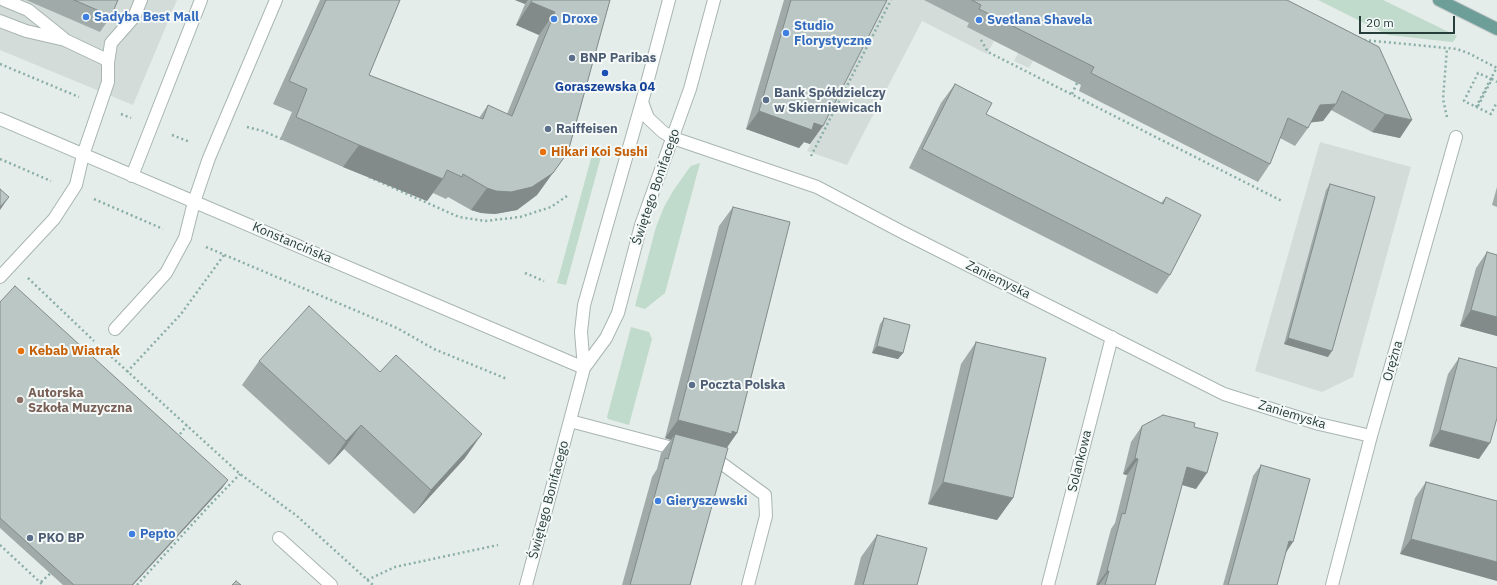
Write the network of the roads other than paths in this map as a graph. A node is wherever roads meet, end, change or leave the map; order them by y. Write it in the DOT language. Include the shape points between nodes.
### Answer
graph roads {
  1 [pos="4,0"];
  2 [pos="142,0"];
  3 [pos="201,0"];
  4 [pos="276,0"];
  5 [pos="669,0"];
  6 [pos="714,0"];
  7 [pos="1439,0"];
  8 [pos="0,21"];
  9 [pos="1497,29"];
  10 [pos="65,40"];
  11 [pos="108,63"];
  12 [pos="642,102"];
  13 [pos="0,119"];
  14 [pos="1456,137"];
  15 [pos="673,138"];
  16 [pos="83,155"];
  17 [pos="132,176"];
  18 [pos="194,202"];
  19 [pos="0,277"];
  20 [pos="115,329"];
  21 [pos="1112,337"];
  22 [pos="584,368"];
  23 [pos="570,421"];
  24 [pos="1371,436"];
  25 [pos="279,538"];
  26 [pos="331,585"];
  27 [pos="526,585"];
  28 [pos="748,585"];
  29 [pos="1048,585"];
  30 [pos="1332,585"];
  1 -- 10 [label="street" via="28,10"];
  2 -- 11 [label="street" via="134,17 112,43"];
  3 -- 17 [label="street"];
  4 -- 18 [label="street" via="209,158"];
  5 -- 12 [label="street, Świętego Bonifacego"];
  6 -- 15 [label="street, Świętego Bonifacego" via="690,89"];
  7 -- 9 [label="main road"];
  8 -- 10 [label="street" via="26,31"];
  10 -- 11 [label="street" via="105,59"];
  11 -- 16 [label="street" via="108,82"];
  12 -- 15 [label="street, Zaniemyska" via="648,118"];
  12 -- 22 [label="street, Świętego Bonifacego" via="584,304 580,332"];
  13 -- 16 [label="street, Konstancińska"];
  14 -- 24 [label="street, Orężna"];
  15 -- 21 [label="street, Zaniemyska" via="817,187"];
  15 -- 22 [label="street, Świętego Bonifacego" via="641,225 618,313 606,338"];
  16 -- 17 [label="street, Konstancińska"];
  16 -- 19 [label="street" via="76,185 54,219"];
  17 -- 18 [label="street, Konstancińska"];
  18 -- 20 [label="street" via="185,238 166,273"];
  18 -- 22 [label="street, Konstancińska"];
  21 -- 24 [label="street, Zaniemyska" via="1224,394 1319,424"];
  21 -- 29 [label="street, Solankowa"];
  22 -- 23 [label="street, Świętego Bonifacego"];
  23 -- 27 [label="street, Świętego Bonifacego"];
  23 -- 28 [label="street" via="717,460 765,495 766,516"];
  24 -- 30 [label="street, Orężna"];
  25 -- 26 [label="street"];
}
